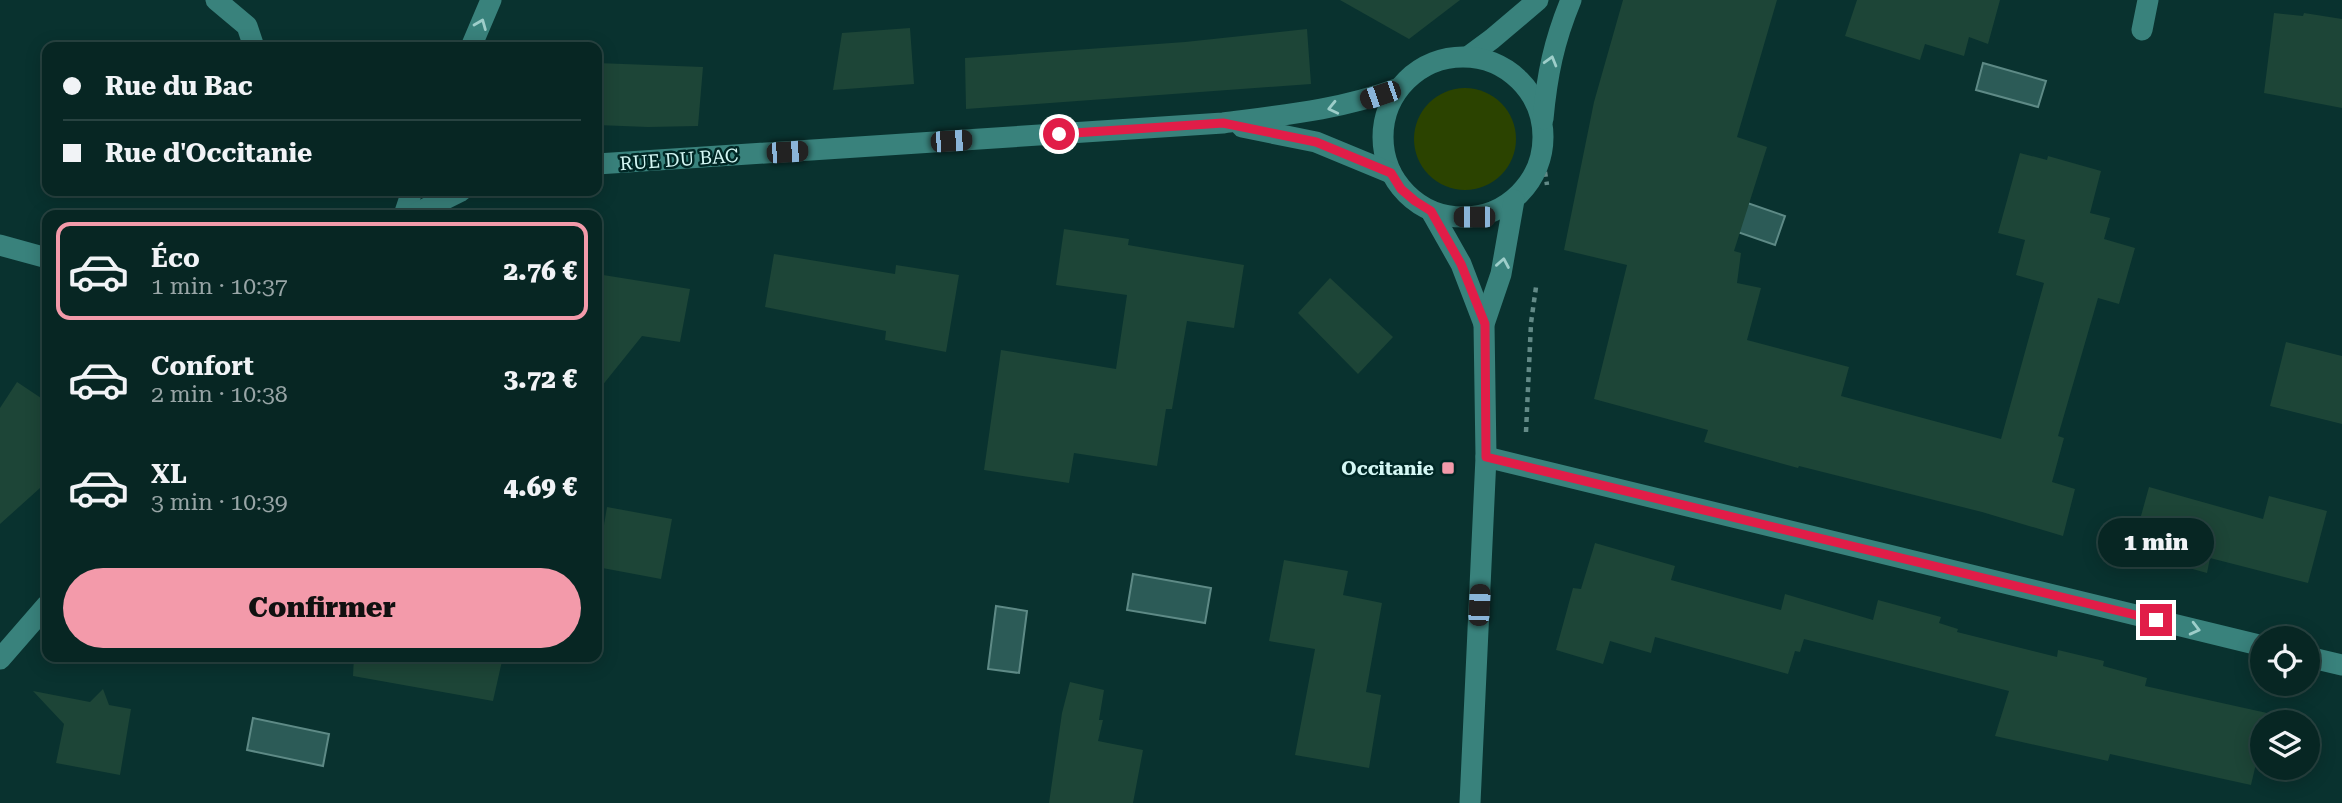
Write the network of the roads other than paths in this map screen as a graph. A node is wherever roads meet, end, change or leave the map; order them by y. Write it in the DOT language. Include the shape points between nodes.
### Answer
graph roads {
  1 [pos="216,0"];
  2 [pos="491,0"];
  3 [pos="1538,0"];
  4 [pos="1571,0"];
  5 [pos="2148,0"];
  6 [pos="2142,30"];
  7 [pos="252,42"];
  8 [pos="473,42"];
  9 [pos="1469,56"];
  10 [pos="1399,88"];
  11 [pos="1223,123"];
  12 [pos="1543,124"];
  13 [pos="602,164"];
  14 [pos="1391,173"];
  15 [pos="436,196"];
  16 [pos="1514,200"];
  17 [pos="407,202"];
  18 [pos="1431,211"];
  19 [pos="0,246"];
  20 [pos="42,257"];
  21 [pos="1485,324"];
  22 [pos="1486,457"];
  23 [pos="42,611"];
  24 [pos="2250,643"];
  25 [pos="0,659"];
  26 [pos="2320,660"];
  27 [pos="2342,665"];
  28 [pos="1470,803"];
  1 -- 7 [label="street" via="247,26"];
  8 -- 2 [label="street, one-way"];
  3 -- 9 [label="street"];
  12 -- 4 [label="street, one-way" via="1547,72"];
  5 -- 6 [label="street"];
  9 -- 10 [label="street" via="1442,59 1418,70"];
  9 -- 12 [label="street" via="1496,62 1518,77 1535,99"];
  10 -- 11 [label="street, RUE DU BAC, one-way" via="1321,111"];
  10 -- 14 [label="street" via="1385,115 1382,145"];
  11 -- 13 [label="street, RUE DU BAC"];
  11 -- 14 [label="street, RUE DU BAC" via="1316,142"];
  12 -- 16 [label="street" via="1536,169"];
  14 -- 18 [label="street" via="1401,189"];
  15 -- 17 [label="street"];
  16 -- 18 [label="street" via="1474,217"];
  21 -- 16 [label="street, one-way" via="1501,274"];
  18 -- 21 [label="street" via="1461,264"];
  19 -- 20 [label="street"];
  21 -- 22 [label="street"];
  22 -- 24 [label="street, one-way"];
  22 -- 28 [label="street"];
  23 -- 25 [label="street"];
  26 -- 27 [label="street"];
}
